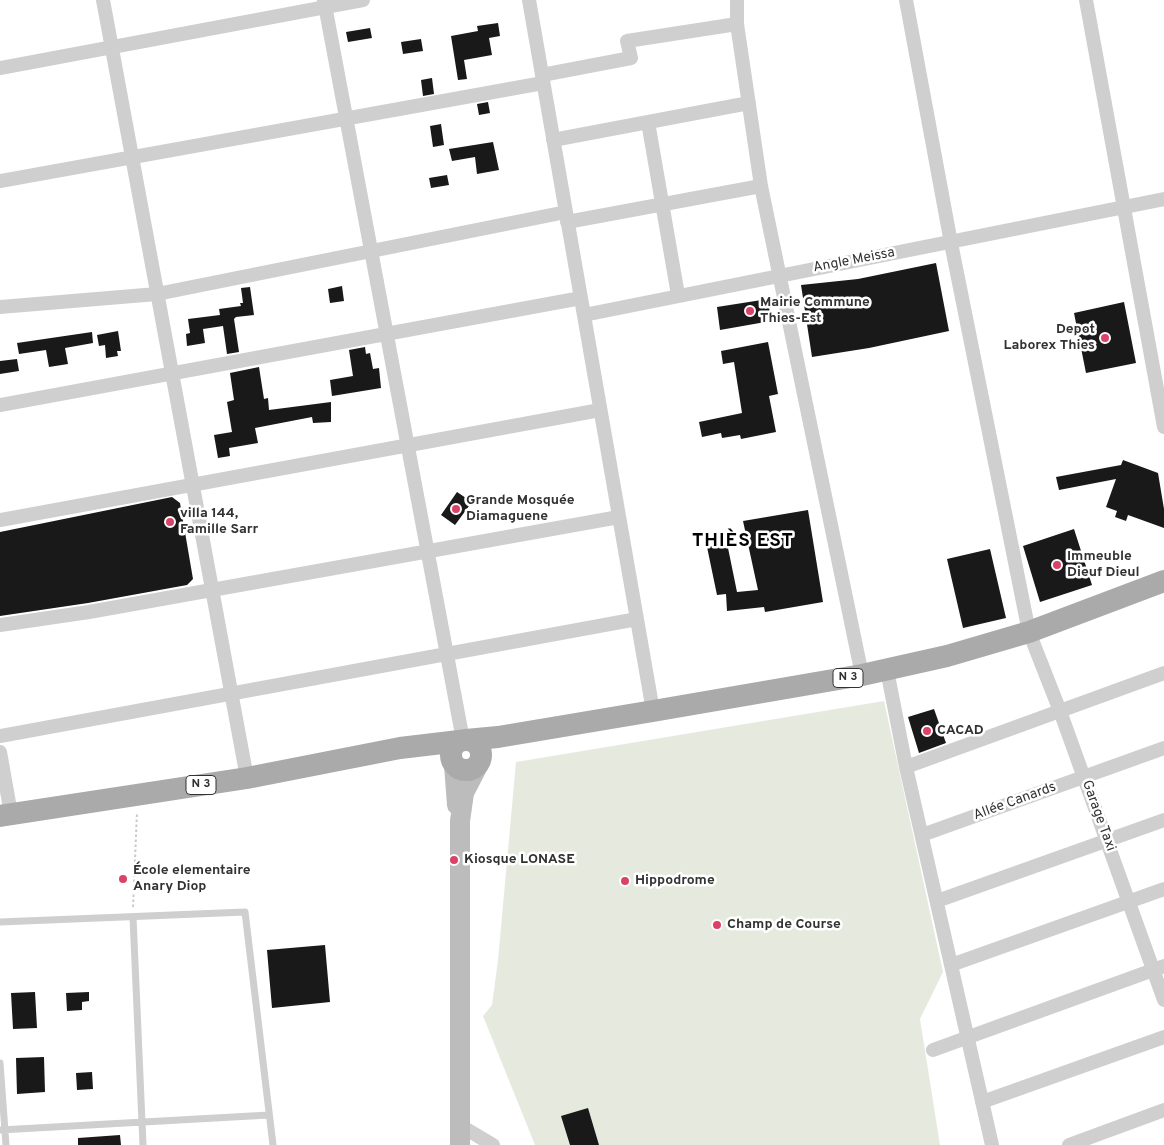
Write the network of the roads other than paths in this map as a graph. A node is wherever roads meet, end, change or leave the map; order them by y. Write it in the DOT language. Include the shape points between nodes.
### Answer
graph roads {
  1 [pos="103,0"];
  2 [pos="363,0"];
  3 [pos="528,0"];
  4 [pos="736,0"];
  5 [pos="906,0"];
  6 [pos="1086,0"];
  7 [pos="325,3"];
  8 [pos="737,24"];
  9 [pos="111,47"];
  10 [pos="0,68"];
  11 [pos="542,79"];
  12 [pos="749,103"];
  13 [pos="346,118"];
  14 [pos="648,122"];
  15 [pos="553,140"];
  16 [pos="132,157"];
  17 [pos="0,181"];
  18 [pos="761,186"];
  19 [pos="1164,199"];
  20 [pos="662,204"];
  21 [pos="1124,207"];
  22 [pos="566,216"];
  23 [pos="951,242"];
  24 [pos="371,251"];
  25 [pos="779,275"];
  26 [pos="157,294"];
  27 [pos="678,295"];
  28 [pos="581,298"];
  29 [pos="0,307"];
  30 [pos="584,315"];
  31 [pos="387,334"];
  32 [pos="172,374"];
  33 [pos="0,405"];
  34 [pos="600,410"];
  35 [pos="1164,427"];
  36 [pos="408,445"];
  37 [pos="192,485"];
  38 [pos="619,517"];
  39 [pos="0,520"];
  40 [pos="427,550"];
  41 [pos="1164,581"];
  42 [pos="212,589"];
  43 [pos="637,618"];
  44 [pos="0,625"];
  45 [pos="1029,632"];
  46 [pos="446,654"];
  47 [pos="887,670"];
  48 [pos="1164,674"];
  49 [pos="862,675"];
  50 [pos="231,693"];
  51 [pos="1060,711"];
  52 [pos="653,712"];
  53 [pos="521,733"];
  54 [pos="0,736"];
  55 [pos="1164,748"];
  56 [pos="459,749"];
  57 [pos="0,752"];
  58 [pos="480,762"];
  59 [pos="906,767"];
  60 [pos="1083,777"];
  61 [pos="247,778"];
  62 [pos="6,815"];
  63 [pos="1164,820"];
  64 [pos="460,822"];
  65 [pos="922,835"];
  66 [pos="1106,840"];
  67 [pos="1164,889"];
  68 [pos="937,901"];
  69 [pos="1128,902"];
  70 [pos="133,916"];
  71 [pos="0,922"];
  72 [pos="952,966"];
  73 [pos="1159,968"];
  74 [pos="1164,1000"];
  75 [pos="1164,1037"];
  76 [pos="967,1038"];
  77 [pos="933,1050"];
  78 [pos="0,1063"];
  79 [pos="982,1102"];
  80 [pos="1164,1110"];
  81 [pos="269,1115"];
  82 [pos="142,1122"];
  83 [pos="2,1130"];
  84 [pos="461,1135"];
  85 [pos="6,1145"];
  86 [pos="143,1145"];
  87 [pos="273,1145"];
  88 [pos="493,1145"];
  89 [pos="992,1145"];
  90 [pos="1069,1145"];
  1 -- 9 [label="street"];
  2 -- 7 [label="street"];
  3 -- 11 [label="street"];
  4 -- 8 [label="street"];
  5 -- 23 [label="street, Garage Taxi"];
  6 -- 21 [label="street"];
  7 -- 9 [label="street"];
  7 -- 13 [label="street"];
  8 -- 11 [label="street" via="627,41 630,58"];
  8 -- 12 [label="street"];
  9 -- 10 [label="street"];
  9 -- 16 [label="street"];
  11 -- 13 [label="street"];
  11 -- 15 [label="street"];
  12 -- 14 [label="street"];
  12 -- 18 [label="street"];
  13 -- 16 [label="street"];
  13 -- 24 [label="street"];
  14 -- 15 [label="street"];
  14 -- 20 [label="street"];
  15 -- 22 [label="street"];
  16 -- 17 [label="street"];
  16 -- 26 [label="street"];
  18 -- 20 [label="street"];
  18 -- 25 [label="street"];
  19 -- 21 [label="street, Angle Meissa"];
  20 -- 22 [label="street"];
  20 -- 27 [label="street"];
  21 -- 23 [label="street, Angle Meissa"];
  21 -- 35 [label="street"];
  22 -- 24 [label="street"];
  22 -- 28 [label="street"];
  23 -- 25 [label="street, Angle Meissa"];
  23 -- 45 [label="street, Garage Taxi"];
  24 -- 26 [label="street"];
  24 -- 31 [label="street"];
  25 -- 27 [label="street, Angle Meissa"];
  25 -- 49 [label="street"];
  26 -- 29 [label="street"];
  26 -- 32 [label="street"];
  27 -- 30 [label="street, Angle Meissa"];
  28 -- 30 [label="street"];
  28 -- 31 [label="street"];
  30 -- 34 [label="street"];
  31 -- 32 [label="street"];
  31 -- 36 [label="street"];
  32 -- 33 [label="street"];
  32 -- 37 [label="street"];
  34 -- 36 [label="street"];
  34 -- 38 [label="street"];
  36 -- 37 [label="street"];
  36 -- 40 [label="street"];
  37 -- 39 [label="street"];
  37 -- 42 [label="street"];
  38 -- 40 [label="street"];
  38 -- 43 [label="street"];
  40 -- 42 [label="street"];
  40 -- 46 [label="street"];
  41 -- 45 [label="main road, N 3"];
  42 -- 44 [label="street"];
  42 -- 50 [label="street"];
  43 -- 46 [label="street"];
  43 -- 52 [label="street"];
  45 -- 47 [label="main road, N 3"];
  45 -- 51 [label="street, Garage Taxi"];
  46 -- 50 [label="street"];
  46 -- 56 [label="street"];
  47 -- 49 [label="main road, N 3"];
  47 -- 59 [label="street"];
  48 -- 51 [label="street"];
  49 -- 52 [label="main road, N 3"];
  50 -- 54 [label="street"];
  50 -- 61 [label="street"];
  51 -- 59 [label="street"];
  51 -- 60 [label="street, Garage Taxi"];
  52 -- 53 [label="main road, N 3"];
  53 -- 56 [label="main road, N 3"];
  53 -- 58 [label="main road, N 3"];
  55 -- 60 [label="street, Allée Canards"];
  56 -- 58 [label="main road" via="477,744 482,754"];
  56 -- 61 [label="main road, N 3" via="400,748"];
  56 -- 64 [label="main road" via="455,798"];
  57 -- 62 [label="street"];
  58 -- 64 [label="main road" via="464,793"];
  59 -- 65 [label="street"];
  60 -- 65 [label="street, Allée Canards"];
  60 -- 66 [label="street, Garage Taxi"];
  61 -- 62 [label="main road, N 3"];
  63 -- 66 [label="street"];
  64 -- 84 [label="main road"];
  65 -- 68 [label="street"];
  66 -- 68 [label="street"];
  66 -- 69 [label="street, Garage Taxi"];
  67 -- 69 [label="street"];
  68 -- 72 [label="street"];
  69 -- 72 [label="street"];
  69 -- 73 [label="street, Garage Taxi"];
  70 -- 71 [label="lane"];
  70 -- 81 [label="lane" via="245,912"];
  70 -- 82 [label="lane"];
  72 -- 76 [label="street"];
  73 -- 74 [label="street, Garage Taxi"];
  73 -- 76 [label="street"];
  75 -- 79 [label="street"];
  76 -- 77 [label="street"];
  76 -- 79 [label="street"];
  78 -- 83 [label="lane"];
  79 -- 89 [label="street"];
  80 -- 90 [label="street"];
  81 -- 82 [label="lane"];
  81 -- 87 [label="lane"];
  82 -- 83 [label="lane"];
  82 -- 86 [label="lane"];
  83 -- 85 [label="lane"];
  84 -- 88 [label="street"];
}
